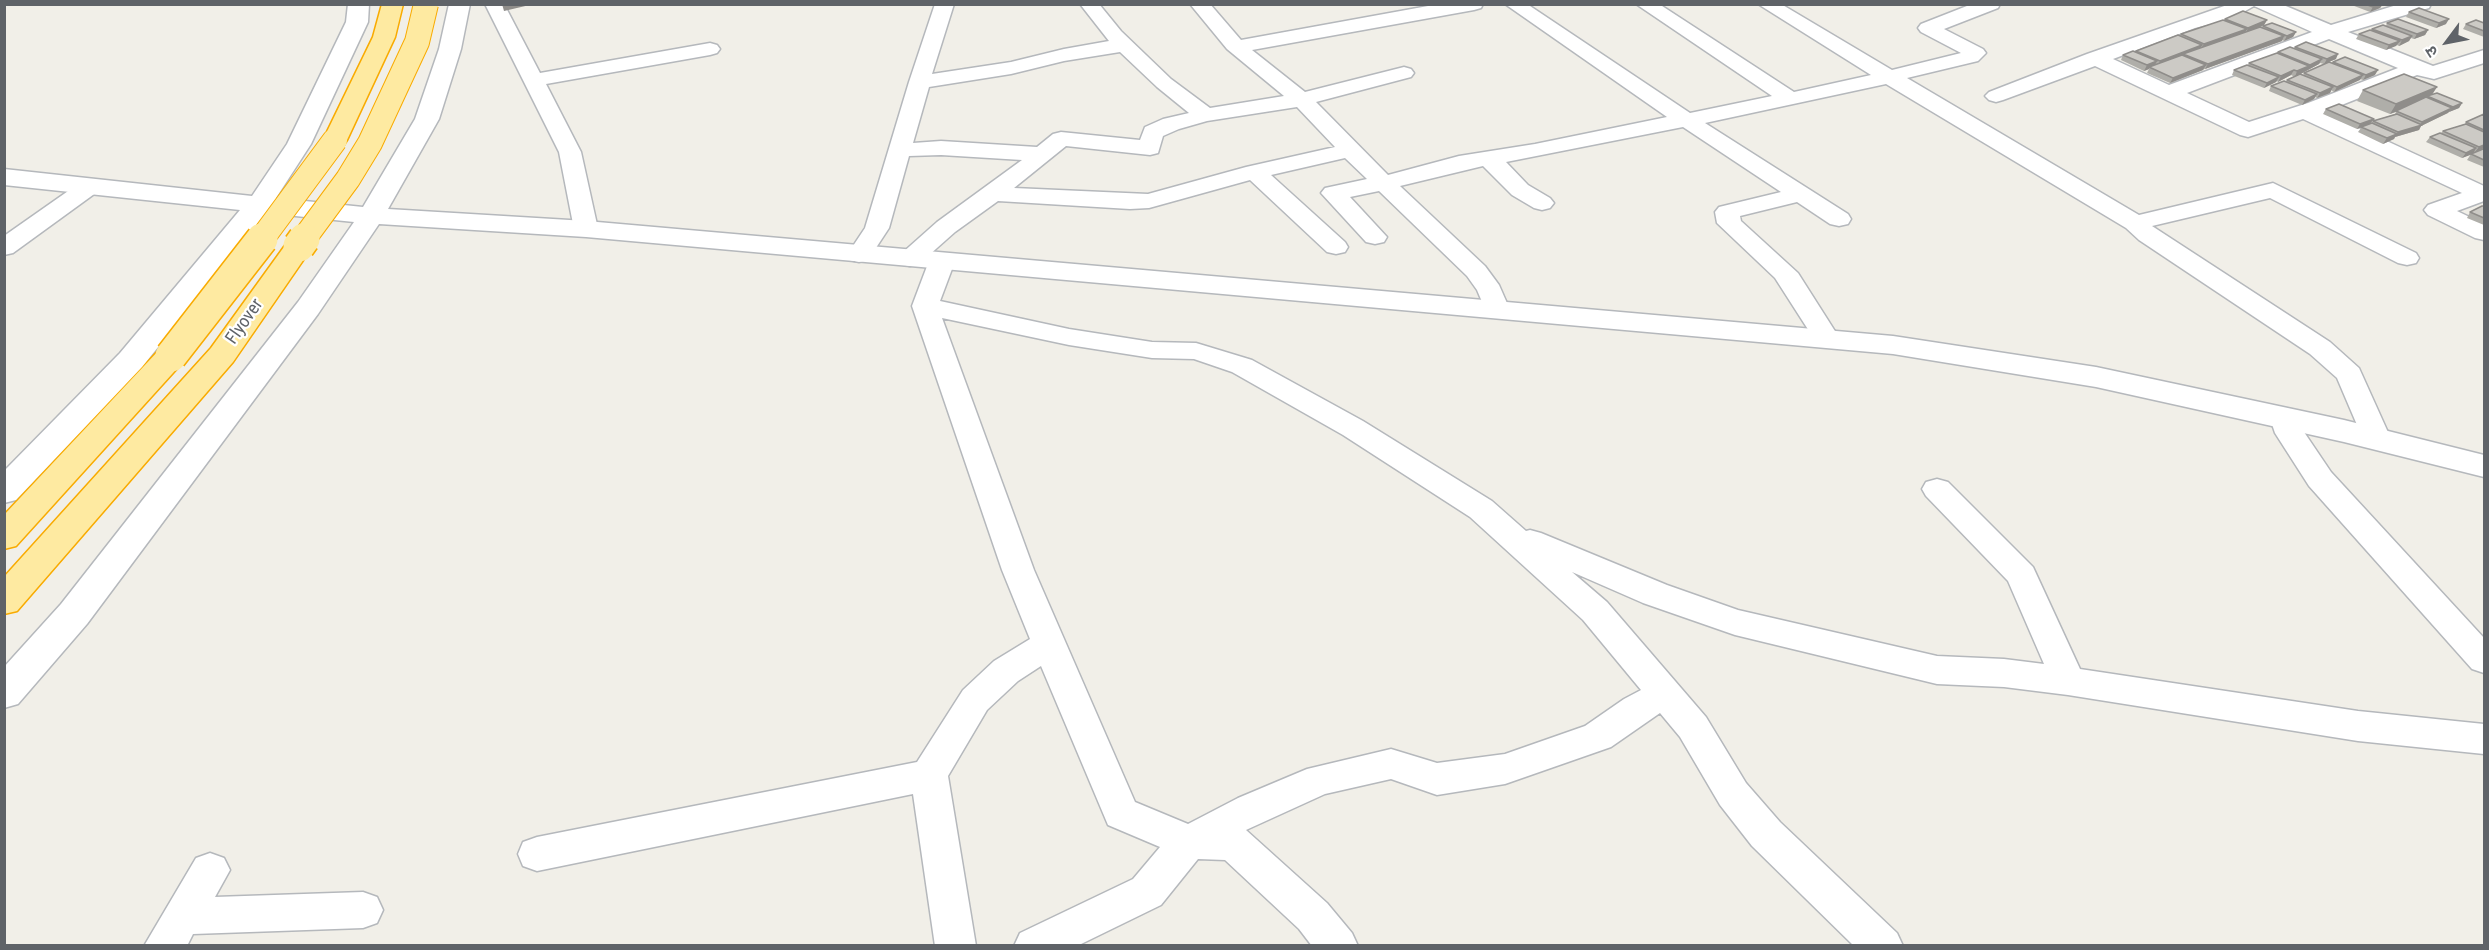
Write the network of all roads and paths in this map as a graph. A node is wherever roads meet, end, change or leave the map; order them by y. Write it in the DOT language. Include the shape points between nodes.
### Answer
graph roads {
  1 [pos="359,4"];
  2 [pos="393,4"];
  3 [pos="426,4"];
  4 [pos="460,4"];
  5 [pos="494,4"];
  6 [pos="945,4"];
  7 [pos="1089,4"];
  8 [pos="1198,4"];
  9 [pos="1474,4"];
  10 [pos="1514,4"];
  11 [pos="1645,4"];
  12 [pos="1767,4"];
  13 [pos="1990,4"];
  14 [pos="2246,4"];
  15 [pos="2263,4"];
  16 [pos="2422,4"];
  17 [pos="1342,9"];
  18 [pos="1359,23"];
  19 [pos="2328,32"];
  20 [pos="1124,45"];
  21 [pos="1237,47"];
  22 [pos="710,49"];
  23 [pos="2484,56"];
  24 [pos="2094,57"];
  25 [pos="2416,68"];
  26 [pos="1404,73"];
  27 [pos="1890,77"];
  28 [pos="533,80"];
  29 [pos="919,82"];
  30 [pos="2171,92"];
  31 [pos="1995,96"];
  32 [pos="1790,99"];
  33 [pos="1302,100"];
  34 [pos="2305,112"];
  35 [pos="1206,115"];
  36 [pos="1688,120"];
  37 [pos="899,150"];
  38 [pos="1350,150"];
  39 [pos="1043,154"];
  40 [pos="1488,159"];
  41 [pos="1254,172"];
  42 [pos="4,177"];
  43 [pos="1384,183"];
  44 [pos="89,187"];
  45 [pos="2484,193"];
  46 [pos="993,194"];
  47 [pos="1801,194"];
  48 [pos="260,203"];
  49 [pos="1542,203"];
  50 [pos="371,216"];
  51 [pos="1839,219"];
  52 [pos="2135,223"];
  53 [pos="586,229"];
  54 [pos="2484,233"];
  55 [pos="1375,237"];
  56 [pos="4,248"];
  57 [pos="1336,248"];
  58 [pos="859,255"];
  59 [pos="2407,258"];
  60 [pos="910,259"];
  61 [pos="942,261"];
  62 [pos="925,306"];
  63 [pos="1497,310"];
  64 [pos="1827,339"];
  65 [pos="2284,418"];
  66 [pos="2376,439"];
  67 [pos="2484,466"];
  68 [pos="1937,489"];
  69 [pos="4,492"];
  70 [pos="1505,530"];
  71 [pos="4,537"];
  72 [pos="4,601"];
  73 [pos="1050,644"];
  74 [pos="2484,660"];
  75 [pos="2068,681"];
  76 [pos="4,693"];
  77 [pos="1666,694"];
  78 [pos="2484,739"];
  79 [pos="929,775"];
  80 [pos="1189,842"];
  81 [pos="537,854"];
  82 [pos="210,870"];
  83 [pos="363,910"];
  84 [pos="173,931"];
  85 [pos="956,945"];
  86 [pos="1034,945"];
  87 [pos="1338,945"];
  88 [pos="1882,945"];
  1 -- 48 [label="street" via="357,22 300,144"];
  2 -- 71 [label="highway, Flyover, bridge" via="384,37 335,140 293,198 171,356"];
  3 -- 72 [label="highway, Flyover, bridge" via="417,42 388,108 348,179 222,355"];
  4 -- 50 [label="street" via="450,50 427,119"];
  5 -- 28 [label="street"];
  6 -- 29 [label="street"];
  7 -- 20 [label="street"];
  8 -- 21 [label="street"];
  9 -- 18 [label="street"];
  10 -- 36 [label="street"];
  11 -- 32 [label="street"];
  12 -- 27 [label="street"];
  13 -- 27 [label="street" via="1929,28 1976,53 1971,57"];
  14 -- 24 [label="street"];
  15 -- 19 [label="street"];
  16 -- 19 [label="street"];
  17 -- 18 [label="street"];
  18 -- 21 [label="street"];
  19 -- 25 [label="street"];
  19 -- 30 [label="street"];
  20 -- 29 [label="street"];
  20 -- 35 [label="street" via="1164,84"];
  21 -- 33 [label="street"];
  22 -- 28 [label="street"];
  23 -- 25 [label="street" via="2434,72"];
  24 -- 30 [label="street"];
  24 -- 31 [label="street"];
  25 -- 34 [label="street"];
  26 -- 33 [label="street"];
  27 -- 32 [label="street"];
  27 -- 52 [label="street"];
  28 -- 53 [label="street" via="570,152"];
  29 -- 37 [label="street"];
  30 -- 34 [label="street" via="2248,130"];
  32 -- 36 [label="street"];
  33 -- 35 [label="street"];
  33 -- 38 [label="street"];
  34 -- 45 [label="street"];
  35 -- 39 [label="street" via="1153,132 1150,148 1061,139"];
  36 -- 40 [label="street"];
  36 -- 47 [label="street"];
  37 -- 39 [label="street" via="940,148"];
  37 -- 58 [label="street" via="878,228"];
  38 -- 41 [label="street"];
  38 -- 43 [label="street"];
  39 -- 46 [label="street"];
  40 -- 43 [label="street"];
  40 -- 49 [label="street" via="1520,190"];
  41 -- 46 [label="street" via="1149,201"];
  41 -- 57 [label="street"];
  42 -- 44 [label="street"];
  43 -- 55 [label="street" via="1333,193"];
  43 -- 63 [label="street" via="1476,271 1490,290"];
  44 -- 48 [label="street"];
  44 -- 56 [label="street"];
  45 -- 54 [label="street" via="2436,210"];
  46 -- 60 [label="street"];
  47 -- 51 [label="street"];
  47 -- 64 [label="street" via="1727,213 1729,223 1785,273"];
  48 -- 50 [label="street"];
  48 -- 69 [label="street" via="131,360"];
  50 -- 53 [label="street"];
  50 -- 76 [label="street" via="308,308 74,614"];
  52 -- 59 [label="street" via="2273,190"];
  52 -- 66 [label="street" via="2320,348 2349,375"];
  53 -- 58 [label="street"];
  58 -- 60 [label="street"];
  60 -- 61 [label="street"];
  61 -- 62 [label="street"];
  61 -- 63 [label="street"];
  62 -- 70 [label="street" via="1069,337 1152,350 1196,351 1242,366 1353,428 1481,509"];
  62 -- 73 [label="street" via="1018,570"];
  63 -- 64 [label="street"];
  64 -- 65 [label="street" via="1893,345 2096,377"];
  65 -- 66 [label="street"];
  65 -- 74 [label="street" via="2319,479"];
  66 -- 67 [label="street"];
  68 -- 75 [label="street" via="2022,575"];
  70 -- 75 [label="street" via="1655,594 1736,622 1937,670"];
  70 -- 77 [label="street" via="1595,611"];
  73 -- 79 [label="street" via="1006,671 975,700"];
  73 -- 80 [label="street" via="1121,813"];
  75 -- 78 [label="street" via="2358,726"];
  77 -- 80 [label="street" via="1598,736 1505,769 1437,779 1392,764 1351,772 1271,800"];
  77 -- 88 [label="street" via="1693,727 1733,794 1766,834"];
  79 -- 81 [label="street"];
  79 -- 85 [label="street"];
  80 -- 86 [label="street" via="1147,892"];
  80 -- 87 [label="street" via="1234,843 1313,916"];
  82 -- 84 [label="street"];
  83 -- 84 [label="street"];
}
